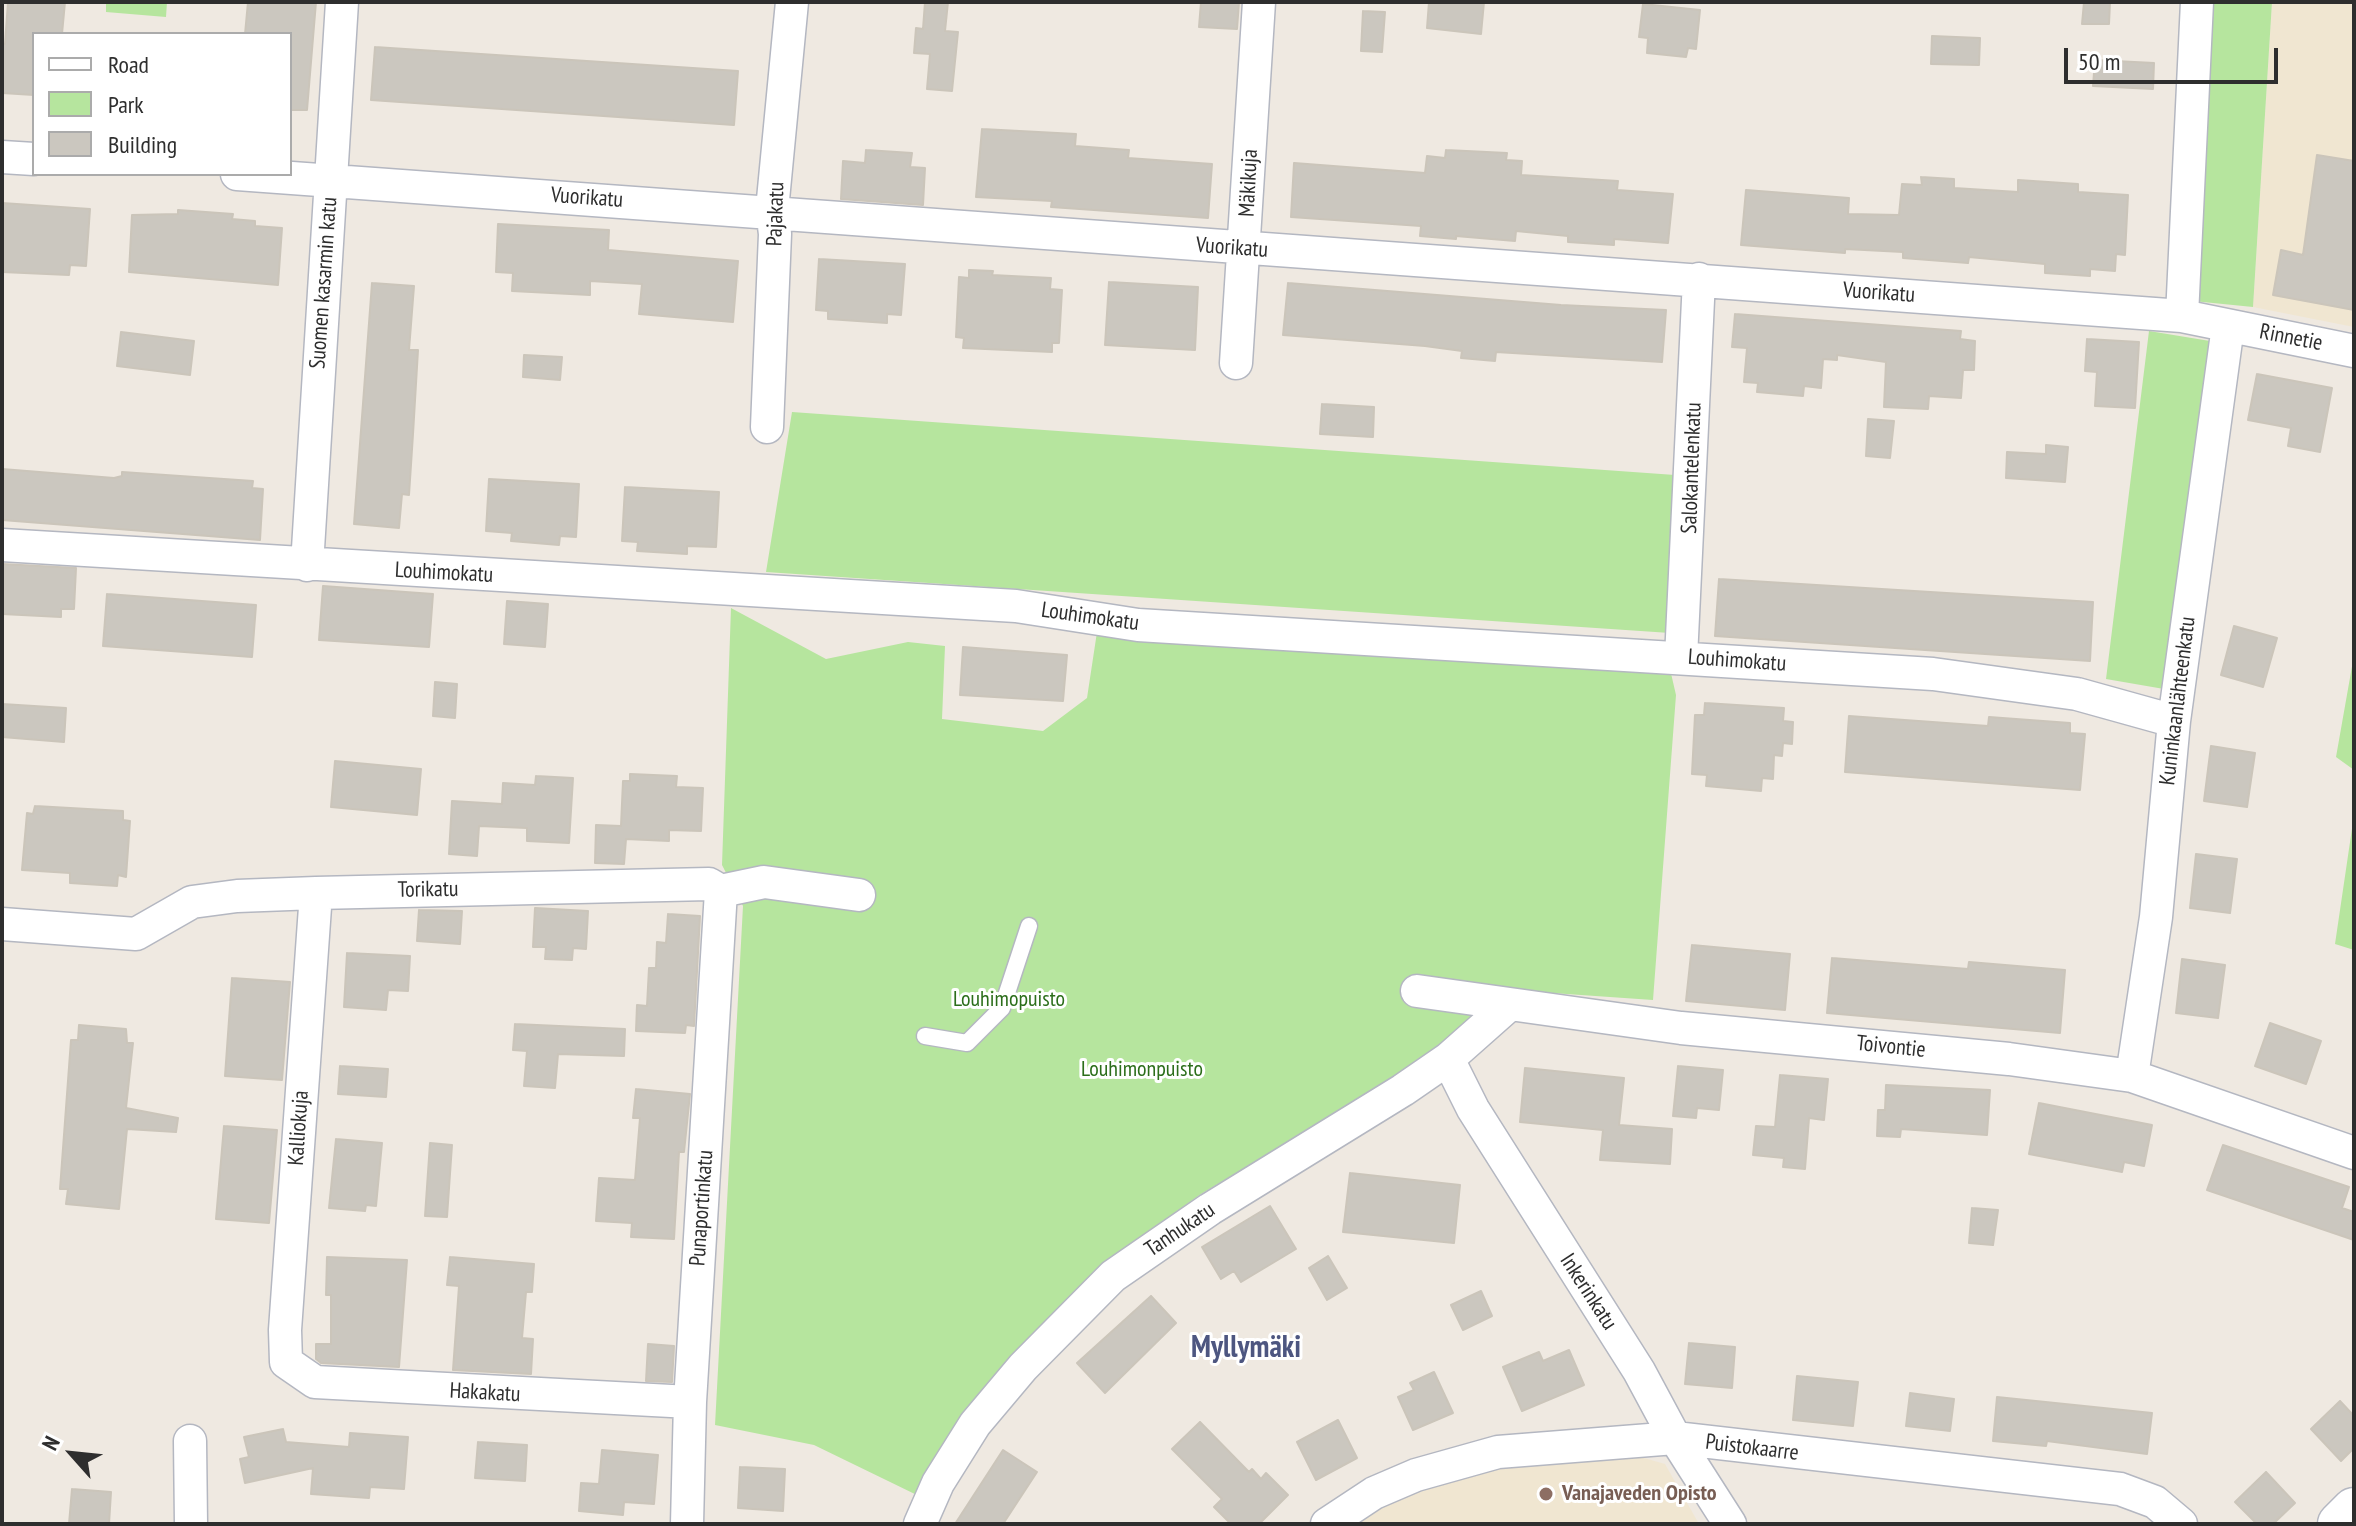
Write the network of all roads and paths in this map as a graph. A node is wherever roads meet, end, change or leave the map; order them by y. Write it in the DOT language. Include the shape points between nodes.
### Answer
graph roads {
  1 [pos="342,2"];
  2 [pos="792,2"];
  3 [pos="1259,2"];
  4 [pos="2197,2"];
  5 [pos="2,157"];
  6 [pos="32,159"];
  7 [pos="264,176"];
  8 [pos="331,181"];
  9 [pos="772,210"];
  10 [pos="1246,249"];
  11 [pos="1699,279"];
  12 [pos="2182,316"];
  13 [pos="2228,326"];
  14 [pos="2354,351"];
  15 [pos="1236,363"];
  16 [pos="767,427"];
  17 [pos="2,545"];
  18 [pos="307,565"];
  19 [pos="1681,658"];
  20 [pos="2174,721"];
  21 [pos="721,891"];
  22 [pos="316,893"];
  23 [pos="859,895"];
  24 [pos="2,924"];
  25 [pos="1029,926"];
  26 [pos="1417,991"];
  27 [pos="1509,1005"];
  28 [pos="925,1036"];
  29 [pos="1448,1059"];
  30 [pos="2132,1076"];
  31 [pos="2354,1153"];
  32 [pos="286,1362"];
  33 [pos="690,1402"];
  34 [pos="1675,1438"];
  35 [pos="190,1441"];
  36 [pos="2354,1510"];
  37 [pos="191,1524"];
  38 [pos="687,1524"];
  39 [pos="920,1524"];
  40 [pos="1327,1524"];
  41 [pos="1730,1524"];
  42 [pos="2181,1524"];
  43 [pos="2340,1524"];
  1 -- 8 [label="street, Suomen kasarmin katu"];
  2 -- 9 [label="street, Pajakatu"];
  3 -- 10 [label="street, Mäkikuja"];
  4 -- 12 [label="street"];
  5 -- 6 [label="street"];
  7 -- 8 [label="street, Vuorikatu"];
  8 -- 9 [label="street, Vuorikatu"];
  8 -- 18 [label="street, Suomen kasarmin katu"];
  9 -- 10 [label="street, Vuorikatu"];
  9 -- 16 [label="street, Pajakatu"];
  10 -- 11 [label="street, Vuorikatu"];
  10 -- 15 [label="street, Mäkikuja"];
  11 -- 12 [label="street, Vuorikatu"];
  11 -- 19 [label="street, Salokantelenkatu"];
  12 -- 13 [label="street, Vuorikatu"];
  13 -- 14 [label="street, Rinnetie"];
  13 -- 20 [label="street, Kuninkaanlähteenkatu"];
  17 -- 18 [label="street, Louhimokatu"];
  18 -- 19 [label="street, Louhimokatu" via="1016,606 1138,625"];
  19 -- 20 [label="street, Louhimokatu" via="1947,676 2077,694"];
  20 -- 30 [label="street, Kuninkaanlähteenkatu" via="2156,917"];
  21 -- 22 [label="street, Torikatu" via="709,884"];
  21 -- 23 [label="street, Torikatu" via="764,882"];
  21 -- 33 [label="street, Punaportinkatu"];
  22 -- 24 [label="street, Torikatu" via="192,902 136,934"];
  22 -- 32 [label="street, Kalliokuja"];
  25 -- 28 [label="lane" via="1002,1008 967,1043"];
  26 -- 27 [label="street, Toivontie"];
  27 -- 29 [label="street, Tanhukatu"];
  27 -- 30 [label="street, Toivontie"];
  29 -- 34 [label="street, Inkerinkatu" via="1473,1109 1639,1371"];
  29 -- 39 [label="street, Tanhukatu" via="1113,1276 975,1424"];
  30 -- 31 [label="street, Toivontie"];
  32 -- 33 [label="street, Hakakatu" via="315,1382"];
  33 -- 38 [label="street, Punaportinkatu"];
  34 -- 40 [label="street, Puistokaarre" via="1498,1452 1388,1487"];
  34 -- 41 [label="street, Inkerinkatu"];
  34 -- 42 [label="street, Puistokaarre" via="2120,1489 2155,1502"];
  35 -- 37 [label="street"];
  36 -- 43 [label="street"];
}
